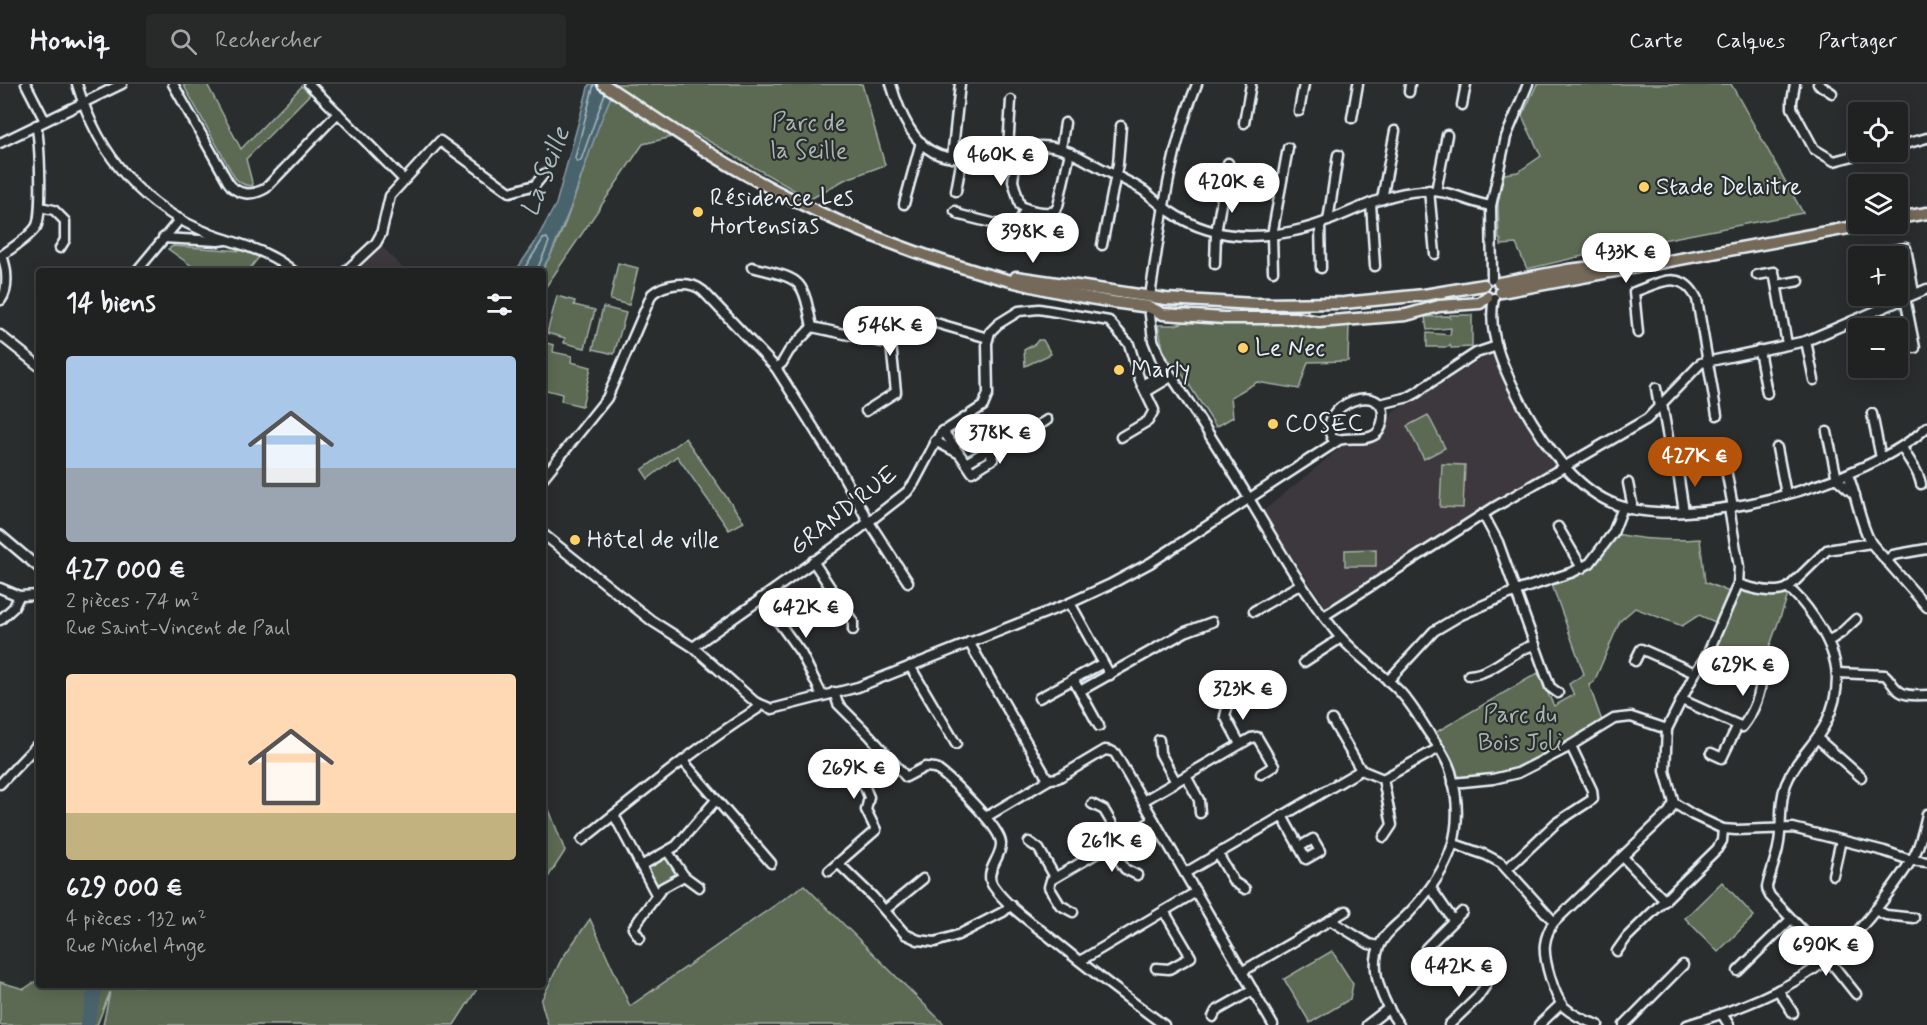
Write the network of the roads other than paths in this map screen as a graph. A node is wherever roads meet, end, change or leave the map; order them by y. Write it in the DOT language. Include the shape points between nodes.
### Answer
graph roads {
  1 [pos="26,84"];
  2 [pos="77,84"];
  3 [pos="122,84"];
  4 [pos="173,84"];
  5 [pos="309,84"];
  6 [pos="603,84"];
  7 [pos="891,84"];
  8 [pos="960,84"];
  9 [pos="1197,84"];
  10 [pos="1251,84"];
  11 [pos="1304,84"];
  12 [pos="1358,84"];
  13 [pos="1466,84"];
  14 [pos="1527,84"];
  15 [pos="1796,84"];
  16 [pos="1818,84"];
  17 [pos="1832,93"];
  18 [pos="1011,100"];
  19 [pos="83,103"];
  20 [pos="1462,105"];
  21 [pos="1299,111"];
  22 [pos="338,113"];
  23 [pos="1352,118"];
  24 [pos="45,121"];
  25 [pos="1065,123"];
  26 [pos="1244,123"];
  27 [pos="36,125"];
  28 [pos="1121,126"];
  29 [pos="1395,131"];
  30 [pos="1447,135"];
  31 [pos="1927,138"];
  32 [pos="921,142"];
  33 [pos="0,143"];
  34 [pos="1908,143"];
  35 [pos="1017,147"];
  36 [pos="1287,148"];
  37 [pos="1008,149"];
  38 [pos="1065,150"];
  39 [pos="1338,155"];
  40 [pos="1848,157"];
  41 [pos="952,158"];
  42 [pos="962,158"];
  43 [pos="1228,163"];
  44 [pos="544,174"];
  45 [pos="1115,176"];
  46 [pos="404,180"];
  47 [pos="956,191"];
  48 [pos="1432,191"];
  49 [pos="1382,199"];
  50 [pos="1371,203"];
  51 [pos="904,204"];
  52 [pos="1164,206"];
  53 [pos="1491,206"];
  54 [pos="40,207"];
  55 [pos="1026,209"];
  56 [pos="955,211"];
  57 [pos="1927,213"];
  58 [pos="1908,216"];
  59 [pos="180,219"];
  60 [pos="1324,222"];
  61 [pos="1848,228"];
  62 [pos="1216,233"];
  63 [pos="1272,235"];
  64 [pos="164,238"];
  65 [pos="227,239"];
  66 [pos="1102,245"];
  67 [pos="60,248"];
  68 [pos="1435,254"];
  69 [pos="1,257"];
  70 [pos="1908,259"];
  71 [pos="1215,264"];
  72 [pos="1375,266"];
  73 [pos="752,267"];
  74 [pos="139,268"];
  75 [pos="289,268"];
  76 [pos="349,268"];
  77 [pos="1321,268"];
  78 [pos="1273,271"];
  79 [pos="1757,275"];
  80 [pos="1799,281"];
  81 [pos="1777,285"];
  82 [pos="1493,289"];
  83 [pos="1927,289"];
  84 [pos="1914,293"];
  85 [pos="1908,296"];
  86 [pos="1,300"];
  87 [pos="1149,302"];
  88 [pos="1891,306"];
  89 [pos="1907,306"];
  90 [pos="1870,318"];
  91 [pos="812,327"];
  92 [pos="1848,328"];
  93 [pos="1638,333"];
  94 [pos="0,335"];
  95 [pos="988,338"];
  96 [pos="1806,341"];
  97 [pos="891,344"];
  98 [pos="1787,344"];
  99 [pos="1497,346"];
  100 [pos="1915,348"];
  101 [pos="1759,350"];
  102 [pos="1707,362"];
  103 [pos="36,364"];
  104 [pos="774,365"];
  105 [pos="1169,374"];
  106 [pos="1814,381"];
  107 [pos="1656,388"];
  108 [pos="1144,389"];
  109 [pos="1767,393"];
  110 [pos="1380,404"];
  111 [pos="1660,406"];
  112 [pos="866,411"];
  113 [pos="1872,414"];
  114 [pos="1717,415"];
  115 [pos="1047,420"];
  116 [pos="1927,427"];
  117 [pos="943,431"];
  118 [pos="1827,432"];
  119 [pos="1121,437"];
  120 [pos="1668,438"];
  121 [pos="1340,440"];
  122 [pos="935,441"];
  123 [pos="1902,447"];
  124 [pos="1777,448"];
  125 [pos="958,454"];
  126 [pos="1881,458"];
  127 [pos="1725,464"];
  128 [pos="1565,465"];
  129 [pos="1677,466"];
  130 [pos="546,474"];
  131 [pos="1848,475"];
  132 [pos="1837,479"];
  133 [pos="1628,483"];
  134 [pos="1921,484"];
  135 [pos="1786,494"];
  136 [pos="1855,495"];
  137 [pos="1249,499"];
  138 [pos="1731,507"];
  139 [pos="1627,508"];
  140 [pos="1684,512"];
  141 [pos="1482,514"];
  142 [pos="868,521"];
  143 [pos="1558,527"];
  144 [pos="0,535"];
  145 [pos="546,536"];
  146 [pos="1871,543"];
  147 [pos="1927,549"];
  148 [pos="813,561"];
  149 [pos="1886,561"];
  150 [pos="36,565"];
  151 [pos="1582,568"];
  152 [pos="908,582"];
  153 [pos="1301,584"];
  154 [pos="1738,584"];
  155 [pos="0,588"];
  156 [pos="1788,588"];
  157 [pos="1516,591"];
  158 [pos="36,594"];
  159 [pos="20,596"];
  160 [pos="761,598"];
  161 [pos="1070,603"];
  162 [pos="1927,607"];
  163 [pos="1254,611"];
  164 [pos="1324,616"];
  165 [pos="1856,618"];
  166 [pos="0,620"];
  167 [pos="1212,622"];
  168 [pos="853,630"];
  169 [pos="1341,638"];
  170 [pos="1829,641"];
  171 [pos="969,642"];
  172 [pos="1535,645"];
  173 [pos="693,647"];
  174 [pos="1635,661"];
  175 [pos="1304,662"];
  176 [pos="1103,663"];
  177 [pos="910,666"];
  178 [pos="1695,673"];
  179 [pos="1762,673"];
  180 [pos="1837,673"];
  181 [pos="1110,675"];
  182 [pos="1469,675"];
  183 [pos="1073,679"];
  184 [pos="1388,681"];
  185 [pos="1080,691"];
  186 [pos="834,692"];
  187 [pos="1558,693"];
  188 [pos="822,695"];
  189 [pos="1927,695"];
  190 [pos="1039,698"];
  191 [pos="1230,699"];
  192 [pos="1682,700"];
  193 [pos="760,705"];
  194 [pos="1332,720"];
  195 [pos="1738,725"];
  196 [pos="1099,726"];
  197 [pos="1667,729"];
  198 [pos="1817,738"];
  199 [pos="1159,740"];
  200 [pos="957,744"];
  201 [pos="1240,744"];
  202 [pos="1571,746"];
  203 [pos="36,747"];
  204 [pos="1439,748"];
  205 [pos="1711,753"];
  206 [pos="853,759"];
  207 [pos="683,761"];
  208 [pos="1361,770"];
  209 [pos="1261,774"];
  210 [pos="1186,776"];
  211 [pos="1861,777"];
  212 [pos="1050,779"];
  213 [pos="1383,779"];
  214 [pos="1176,782"];
  215 [pos="1453,783"];
  216 [pos="0,784"];
  217 [pos="716,800"];
  218 [pos="1143,801"];
  219 [pos="1674,803"];
  220 [pos="1092,804"];
  221 [pos="1200,813"];
  222 [pos="1927,814"];
  223 [pos="614,815"];
  224 [pos="1282,816"];
  225 [pos="986,817"];
  226 [pos="1154,820"];
  227 [pos="1781,827"];
  228 [pos="1723,829"];
  229 [pos="1384,837"];
  230 [pos="1121,839"];
  231 [pos="582,840"];
  232 [pos="1841,840"];
  233 [pos="1029,842"];
  234 [pos="1454,844"];
  235 [pos="1110,845"];
  236 [pos="1299,847"];
  237 [pos="668,852"];
  238 [pos="1218,854"];
  239 [pos="1623,857"];
  240 [pos="1910,860"];
  241 [pos="1927,862"];
  242 [pos="771,863"];
  243 [pos="838,863"];
  244 [pos="641,867"];
  245 [pos="1507,869"];
  246 [pos="829,871"];
  247 [pos="1185,873"];
  248 [pos="1137,875"];
  249 [pos="1833,875"];
  250 [pos="684,876"];
  251 [pos="1055,877"];
  252 [pos="924,879"];
  253 [pos="699,887"];
  254 [pos="1431,888"];
  255 [pos="1245,889"];
  256 [pos="1196,892"];
  257 [pos="656,894"];
  258 [pos="1665,901"];
  259 [pos="1011,905"];
  260 [pos="885,910"];
  261 [pos="1875,910"];
  262 [pos="1164,911"];
  263 [pos="1346,911"];
  264 [pos="1073,912"];
  265 [pos="1462,912"];
  266 [pos="1914,918"];
  267 [pos="1791,919"];
  268 [pos="1330,920"];
  269 [pos="1453,920"];
  270 [pos="1554,922"];
  271 [pos="640,938"];
  272 [pos="1379,946"];
  273 [pos="1426,948"];
  274 [pos="1617,951"];
  275 [pos="1828,959"];
  276 [pos="1080,961"];
  277 [pos="1683,965"];
  278 [pos="1156,968"];
  279 [pos="1243,970"];
  280 [pos="1738,971"];
  281 [pos="1486,985"];
  282 [pos="1254,990"];
  283 [pos="1778,990"];
  284 [pos="1856,994"];
  285 [pos="1562,1004"];
  286 [pos="1389,1008"];
  287 [pos="1793,1013"];
  288 [pos="1722,1014"];
  289 [pos="1213,1017"];
  290 [pos="1164,1025"];
  291 [pos="1273,1025"];
  292 [pos="1367,1025"];
  293 [pos="1399,1025"];
  294 [pos="1449,1025"];
  295 [pos="1539,1025"];
  296 [pos="1598,1025"];
  297 [pos="1624,1025"];
  298 [pos="1687,1025"];
  299 [pos="1729,1025"];
  1 -- 24 [label="street"];
  2 -- 19 [label="street"];
  3 -- 19 [label="street"];
  4 -- 22 [label="street" via="231,187 244,193 266,188"];
  5 -- 22 [label="street"];
  6 -- 87 [label="main road" via="743,173 808,207 913,250 1031,286"];
  7 -- 32 [label="street" via="903,117"];
  8 -- 41 [label="street"];
  9 -- 52 [label="street" via="1180,132"];
  10 -- 26 [label="street"];
  11 -- 21 [label="street"];
  12 -- 23 [label="street"];
  13 -- 20 [label="street"];
  14 -- 53 [label="street" via="1506,137"];
  15 -- 40 [label="street" via="1792,108 1814,149 1834,161"];
  16 -- 17 [label="street"];
  18 -- 37 [label="street"];
  19 -- 24 [label="street"];
  19 -- 59 [label="street" via="98,136 126,177"];
  22 -- 46 [label="street"];
  24 -- 27 [label="street"];
  25 -- 38 [label="street"];
  27 -- 33 [label="street"];
  27 -- 54 [label="street"];
  28 -- 45 [label="street"];
  29 -- 49 [label="street"];
  30 -- 48 [label="street"];
  31 -- 34 [label="street"];
  32 -- 41 [label="street" via="931,151"];
  32 -- 51 [label="street"];
  35 -- 37 [label="street"];
  35 -- 38 [label="street" via="1043,145"];
  35 -- 55 [label="street" via="1013,182 1017,199"];
  36 -- 63 [label="street"];
  37 -- 42 [label="street"];
  38 -- 45 [label="street"];
  38 -- 55 [label="street" via="1055,212"];
  39 -- 60 [label="street"];
  41 -- 42 [label="street"];
  42 -- 47 [label="street"];
  43 -- 62 [label="street"];
  44 -- 46 [label="street" via="535,185 510,192 440,141"];
  45 -- 52 [label="street"];
  45 -- 66 [label="street"];
  46 -- 76 [label="street" via="390,196 379,238"];
  48 -- 49 [label="street"];
  48 -- 53 [label="street"];
  48 -- 68 [label="street"];
  49 -- 50 [label="street"];
  50 -- 60 [label="street"];
  50 -- 72 [label="street"];
  52 -- 62 [label="street"];
  52 -- 87 [label="street"];
  53 -- 82 [label="street"];
  54 -- 67 [label="street" via="54,210 65,220 65,240"];
  54 -- 69 [label="street" via="37,226"];
  55 -- 56 [label="street" via="1021,220 1008,227"];
  57 -- 58 [label="main road"];
  59 -- 64 [label="street"];
  59 -- 65 [label="street"];
  60 -- 63 [label="street"];
  60 -- 77 [label="street"];
  61 -- 82 [label="main road"];
  62 -- 63 [label="street"];
  62 -- 71 [label="street"];
  63 -- 78 [label="street"];
  64 -- 65 [label="street"];
  64 -- 74 [label="street"];
  65 -- 75 [label="street" via="271,255"];
  69 -- 86 [label="street" via="6,287"];
  70 -- 84 [label="street"];
  73 -- 91 [label="street" via="798,283 806,298"];
  79 -- 81 [label="street" via="1774,272"];
  80 -- 81 [label="street"];
  81 -- 98 [label="street"];
  82 -- 87 [label="main road" via="1321,304"];
  82 -- 87 [label="main road" via="1480,303 1439,306 1406,315 1319,322 1163,314"];
  82 -- 99 [label="street"];
  83 -- 84 [label="street"];
  84 -- 85 [label="street"];
  87 -- 105 [label="street" via="1153,340"];
  88 -- 90 [label="street"];
  89 -- 100 [label="street"];
  91 -- 97 [label="street"];
  91 -- 104 [label="street"];
  92 -- 96 [label="street"];
  93 -- 102 [label="street" via="1634,292 1669,280 1679,281 1697,299"];
  94 -- 103 [label="street"];
  95 -- 97 [label="street" via="929,321"];
  95 -- 108 [label="street" via="994,328 1024,309 1107,320 1129,344"];
  95 -- 117 [label="street" via="986,400 978,410"];
  96 -- 98 [label="street"];
  96 -- 106 [label="street"];
  97 -- 112 [label="street" via="896,392"];
  98 -- 101 [label="street"];
  99 -- 110 [label="street" via="1476,353 1418,392"];
  99 -- 128 [label="street" via="1526,410"];
  101 -- 102 [label="street"];
  101 -- 109 [label="street"];
  102 -- 111 [label="street" via="1694,369"];
  102 -- 114 [label="street"];
  104 -- 130 [label="street" via="696,285 659,288 652,294 607,398"];
  104 -- 142 [label="street"];
  105 -- 108 [label="street"];
  105 -- 137 [label="street"];
  107 -- 111 [label="street"];
  108 -- 119 [label="street" via="1153,405 1151,418"];
  110 -- 121 [label="street" via="1383,417 1378,432"];
  110 -- 121 [label="street" via="1373,399 1351,401 1331,417 1332,438"];
  111 -- 120 [label="street"];
  111 -- 128 [label="street" via="1642,422"];
  113 -- 126 [label="street"];
  115 -- 125 [label="street" via="990,455 988,450 966,463"];
  116 -- 123 [label="street"];
  117 -- 122 [label="street, GRAND'RUE"];
  117 -- 125 [label="street"];
  118 -- 132 [label="street"];
  121 -- 137 [label="street"];
  122 -- 125 [label="street"];
  122 -- 142 [label="street, GRAND'RUE" via="907,492"];
  123 -- 126 [label="street"];
  123 -- 134 [label="street"];
  124 -- 135 [label="street"];
  126 -- 131 [label="street"];
  127 -- 138 [label="street"];
  128 -- 139 [label="street" via="1594,492"];
  128 -- 141 [label="street"];
  129 -- 140 [label="street"];
  131 -- 132 [label="street"];
  131 -- 136 [label="street"];
  132 -- 135 [label="street"];
  132 -- 136 [label="street"];
  133 -- 139 [label="street"];
  135 -- 138 [label="street"];
  136 -- 146 [label="street"];
  137 -- 153 [label="street"];
  137 -- 161 [label="street" via="1135,572"];
  138 -- 140 [label="street"];
  138 -- 154 [label="street"];
  139 -- 140 [label="street"];
  139 -- 151 [label="street" via="1595,558"];
  141 -- 157 [label="street" via="1498,542"];
  141 -- 164 [label="street"];
  142 -- 148 [label="street, GRAND'RUE"];
  142 -- 152 [label="street"];
  143 -- 151 [label="street"];
  144 -- 150 [label="street"];
  145 -- 173 [label="street" via="652,621"];
  146 -- 149 [label="street"];
  146 -- 156 [label="street" via="1827,550"];
  147 -- 149 [label="street" via="1893,555"];
  148 -- 160 [label="street, GRAND'RUE"];
  148 -- 168 [label="street" via="853,622"];
  149 -- 162 [label="street"];
  151 -- 157 [label="street"];
  153 -- 163 [label="street"];
  153 -- 164 [label="street"];
  154 -- 156 [label="street" via="1775,592"];
  154 -- 178 [label="street" via="1707,656"];
  155 -- 159 [label="street"];
  156 -- 170 [label="street" via="1800,598"];
  157 -- 172 [label="street"];
  157 -- 184 [label="street" via="1461,615 1434,632"];
  158 -- 159 [label="street"];
  159 -- 166 [label="street"];
  160 -- 173 [label="street, GRAND'RUE"];
  160 -- 188 [label="street" via="801,653"];
  161 -- 171 [label="street"];
  161 -- 176 [label="street"];
  164 -- 169 [label="street"];
  165 -- 170 [label="street"];
  167 -- 181 [label="street" via="1185,632"];
  169 -- 175 [label="street"];
  169 -- 184 [label="street"];
  170 -- 180 [label="street"];
  171 -- 177 [label="street"];
  171 -- 212 [label="street"];
  172 -- 182 [label="street" via="1479,675"];
  172 -- 187 [label="street" via="1551,687"];
  173 -- 193 [label="street"];
  174 -- 178 [label="street" via="1641,649"];
  176 -- 181 [label="street"];
  176 -- 183 [label="street"];
  177 -- 186 [label="street" via="858,687"];
  177 -- 200 [label="street"];
  178 -- 192 [label="street"];
  179 -- 195 [label="street" via="1748,719 1742,727"];
  180 -- 189 [label="street" via="1885,675 1898,691"];
  180 -- 198 [label="street" via="1832,705"];
  181 -- 185 [label="street"];
  183 -- 185 [label="street"];
  183 -- 190 [label="street"];
  184 -- 204 [label="street" via="1405,698"];
  185 -- 196 [label="street"];
  186 -- 188 [label="street"];
  186 -- 225 [label="street" via="838,704 906,777 929,767 941,772"];
  188 -- 193 [label="street" via="772,709"];
  191 -- 201 [label="street" via="1225,716"];
  192 -- 195 [label="street"];
  192 -- 197 [label="street"];
  193 -- 207 [label="street"];
  194 -- 208 [label="street"];
  195 -- 205 [label="street" via="1722,758"];
  197 -- 202 [label="street" via="1631,717 1614,718"];
  197 -- 219 [label="street" via="1665,771"];
  198 -- 211 [label="street"];
  198 -- 227 [label="street" via="1797,761 1784,788"];
  199 -- 214 [label="street" via="1160,753"];
  201 -- 209 [label="street" via="1257,737 1261,741 1274,766"];
  201 -- 210 [label="street"];
  202 -- 215 [label="street" via="1518,773"];
  202 -- 245 [label="street" via="1593,799 1556,823"];
  203 -- 216 [label="street"];
  204 -- 213 [label="street"];
  204 -- 215 [label="street"];
  206 -- 243 [label="street" via="869,797 866,810 876,830"];
  207 -- 217 [label="street"];
  207 -- 223 [label="street"];
  208 -- 213 [label="street"];
  208 -- 224 [label="street"];
  210 -- 214 [label="street"];
  210 -- 221 [label="street" via="1199,800"];
  212 -- 218 [label="street" via="1105,750 1111,751"];
  212 -- 225 [label="street"];
  213 -- 229 [label="street" via="1392,825"];
  214 -- 218 [label="street"];
  215 -- 234 [label="street" via="1458,818"];
  217 -- 237 [label="street"];
  217 -- 242 [label="street"];
  218 -- 226 [label="street"];
  219 -- 228 [label="street"];
  219 -- 239 [label="street"];
  220 -- 230 [label="street" via="1104,810"];
  222 -- 240 [label="street"];
  223 -- 231 [label="street"];
  223 -- 244 [label="street"];
  224 -- 236 [label="street"];
  224 -- 238 [label="street"];
  225 -- 259 [label="street" via="1001,840 990,879"];
  226 -- 230 [label="street"];
  226 -- 247 [label="street"];
  227 -- 228 [label="street"];
  227 -- 232 [label="street"];
  227 -- 267 [label="street" via="1767,885 1770,896"];
  228 -- 258 [label="street" via="1717,849"];
  230 -- 235 [label="street"];
  232 -- 240 [label="street"];
  232 -- 249 [label="street"];
  233 -- 251 [label="street" via="1039,849"];
  234 -- 245 [label="street" via="1486,855"];
  234 -- 254 [label="street"];
  235 -- 248 [label="street" via="1125,869"];
  235 -- 251 [label="street"];
  237 -- 244 [label="street"];
  237 -- 250 [label="street"];
  238 -- 247 [label="street"];
  238 -- 255 [label="street" via="1234,882"];
  239 -- 258 [label="street"];
  239 -- 270 [label="street"];
  240 -- 241 [label="street"];
  240 -- 261 [label="street"];
  243 -- 246 [label="street"];
  243 -- 260 [label="street"];
  244 -- 257 [label="street"];
  245 -- 270 [label="street"];
  247 -- 256 [label="street"];
  250 -- 253 [label="street"];
  250 -- 257 [label="street"];
  251 -- 264 [label="street" via="1049,887 1060,905"];
  252 -- 260 [label="street"];
  254 -- 269 [label="street"];
  254 -- 272 [label="street"];
  256 -- 262 [label="street"];
  256 -- 279 [label="street"];
  257 -- 271 [label="street" via="633,928"];
  258 -- 274 [label="street"];
  259 -- 260 [label="street" via="958,936 935,942 904,934"];
  259 -- 276 [label="street"];
  261 -- 266 [label="street"];
  261 -- 275 [label="street"];
  262 -- 276 [label="street"];
  262 -- 278 [label="street" via="1191,957 1169,969"];
  263 -- 268 [label="street"];
  265 -- 269 [label="street"];
  267 -- 275 [label="street"];
  267 -- 280 [label="street"];
  268 -- 272 [label="street"];
  268 -- 279 [label="street"];
  269 -- 273 [label="street"];
  270 -- 285 [label="street" via="1545,950 1550,976"];
  272 -- 286 [label="street" via="1378,980"];
  275 -- 283 [label="street"];
  275 -- 284 [label="street"];
  276 -- 290 [label="street"];
  277 -- 297 [label="street"];
  279 -- 282 [label="street"];
  281 -- 294 [label="street"];
  282 -- 289 [label="street" via="1216,1011"];
  282 -- 291 [label="street"];
  283 -- 287 [label="street"];
  283 -- 288 [label="street"];
  285 -- 295 [label="street"];
  285 -- 296 [label="street" via="1578,1017"];
  286 -- 292 [label="street"];
  286 -- 293 [label="street"];
  288 -- 298 [label="street"];
  288 -- 299 [label="street"];
}
